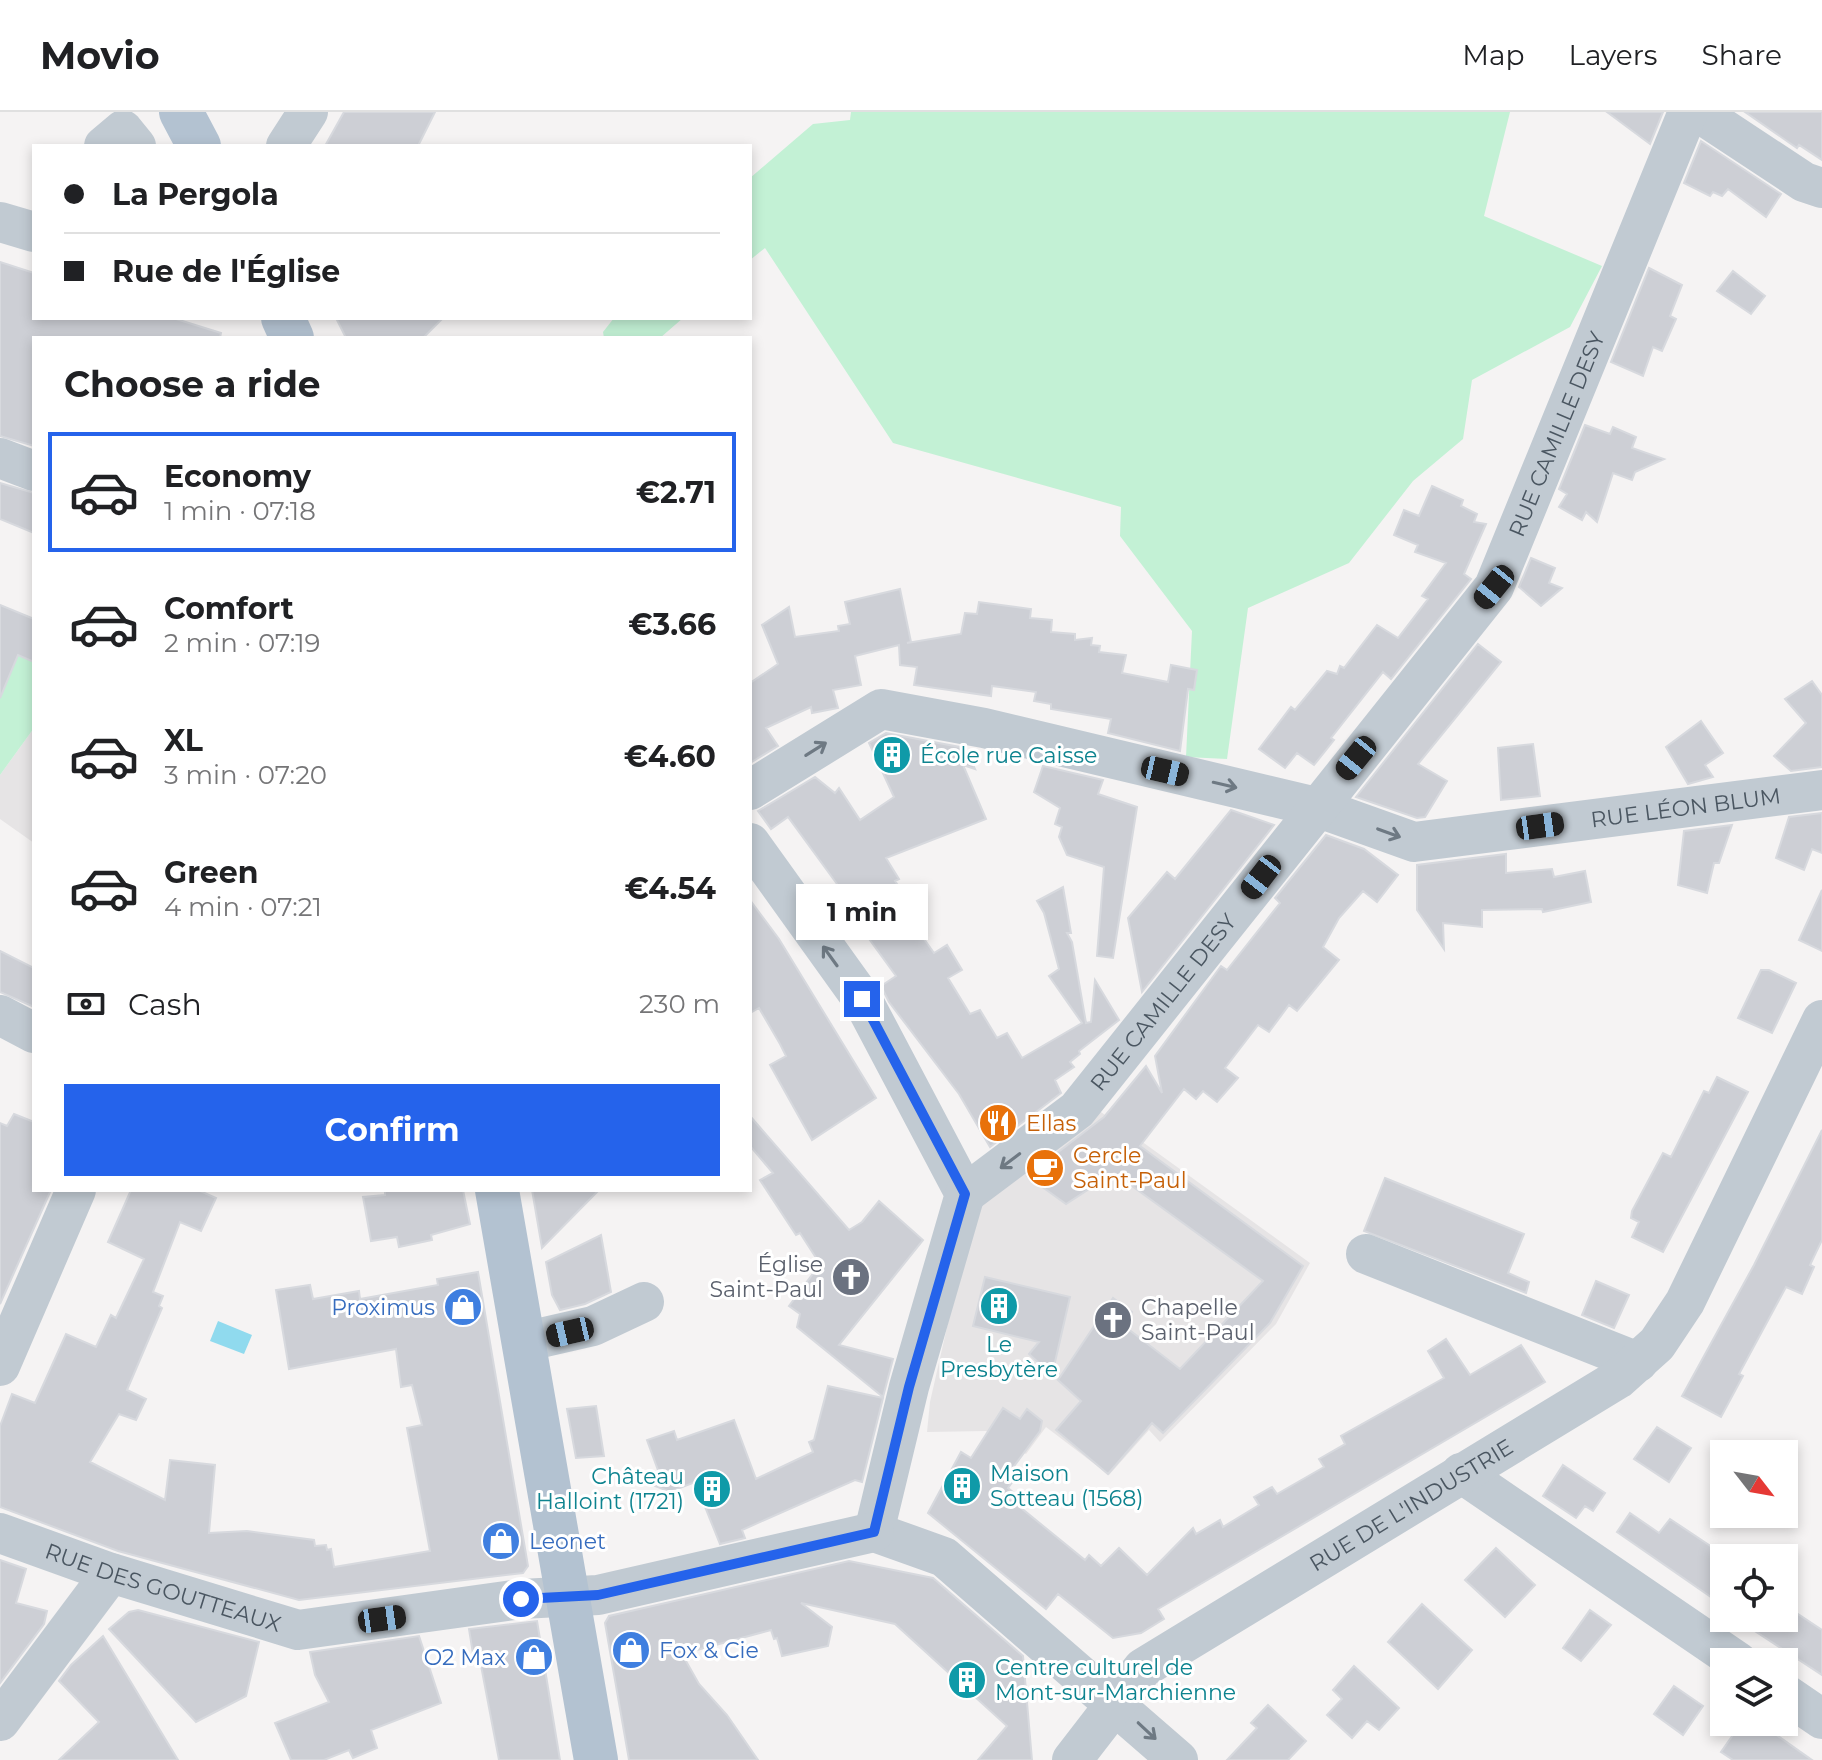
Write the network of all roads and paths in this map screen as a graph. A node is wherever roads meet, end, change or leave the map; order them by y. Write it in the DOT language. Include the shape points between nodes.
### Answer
graph roads {
  1 [pos="181,112"];
  2 [pos="308,112"];
  3 [pos="1688,112"];
  4 [pos="1698,112"];
  5 [pos="106,144"];
  6 [pos="134,144"];
  7 [pos="198,144"];
  8 [pos="287,144"];
  9 [pos="1822,188"];
  10 [pos="0,222"];
  11 [pos="32,231"];
  12 [pos="0,458"];
  13 [pos="32,470"];
  14 [pos="752,789"];
  15 [pos="1822,790"];
  16 [pos="1316,807"];
  17 [pos="752,846"];
  18 [pos="0,1015"];
  19 [pos="1822,1020"];
  20 [pos="32,1032"];
  21 [pos="75,1192"];
  22 [pos="497,1192"];
  23 [pos="965,1194"];
  24 [pos="1366,1254"];
  25 [pos="644,1302"];
  26 [pos="523,1342"];
  27 [pos="1638,1362"];
  28 [pos="0,1366"];
  29 [pos="1461,1473"];
  30 [pos="874,1532"];
  31 [pos="0,1533"];
  32 [pos="111,1573"];
  33 [pos="567,1596"];
  34 [pos="1717,1648"];
  35 [pos="1116,1702"];
  36 [pos="1798,1703"];
  37 [pos="1822,1719"];
  38 [pos="0,1721"];
  39 [pos="596,1760"];
  40 [pos="1072,1760"];
  41 [pos="1178,1760"];
  1 -- 7 [label="main road"];
  2 -- 8 [label="street"];
  3 -- 16 [label="street, RUE CAMILLE DESY" via="1494,587"];
  4 -- 9 [label="street" via="1804,182"];
  5 -- 6 [label="street" via="123,130"];
  10 -- 11 [label="street"];
  12 -- 13 [label="street"];
  14 -- 16 [label="street, RUE LÉON BLUM, one-way" via="881,709 984,728"];
  16 -- 15 [label="street, RUE LÉON BLUM, one-way" via="1414,842"];
  16 -- 23 [label="street, RUE CAMILLE DESY, one-way" via="1077,1110"];
  23 -- 17 [label="street, one-way" via="862,999"];
  18 -- 20 [label="street"];
  19 -- 27 [label="street, RUE DE L'INDUSTRIE" via="1685,1302"];
  21 -- 28 [label="street"];
  22 -- 26 [label="main road"];
  23 -- 30 [label="street"];
  24 -- 27 [label="street"];
  25 -- 26 [label="street" via="593,1326"];
  26 -- 33 [label="main road"];
  27 -- 29 [label="street, RUE DE L'INDUSTRIE"];
  29 -- 34 [label="street"];
  29 -- 35 [label="street, RUE DE L'INDUSTRIE" via="1143,1668"];
  30 -- 33 [label="street, RUE DES GOUTTEAUX" via="598,1595"];
  30 -- 35 [label="street" via="944,1557"];
  31 -- 32 [label="street, RUE DES GOUTTEAUX"];
  32 -- 33 [label="street, RUE DES GOUTTEAUX" via="298,1630"];
  32 -- 38 [label="street"];
  33 -- 39 [label="main road"];
  35 -- 40 [label="street, RUE DE L'INDUSTRIE"];
  35 -- 41 [label="street, one-way"];
  36 -- 37 [label="street"];
}
